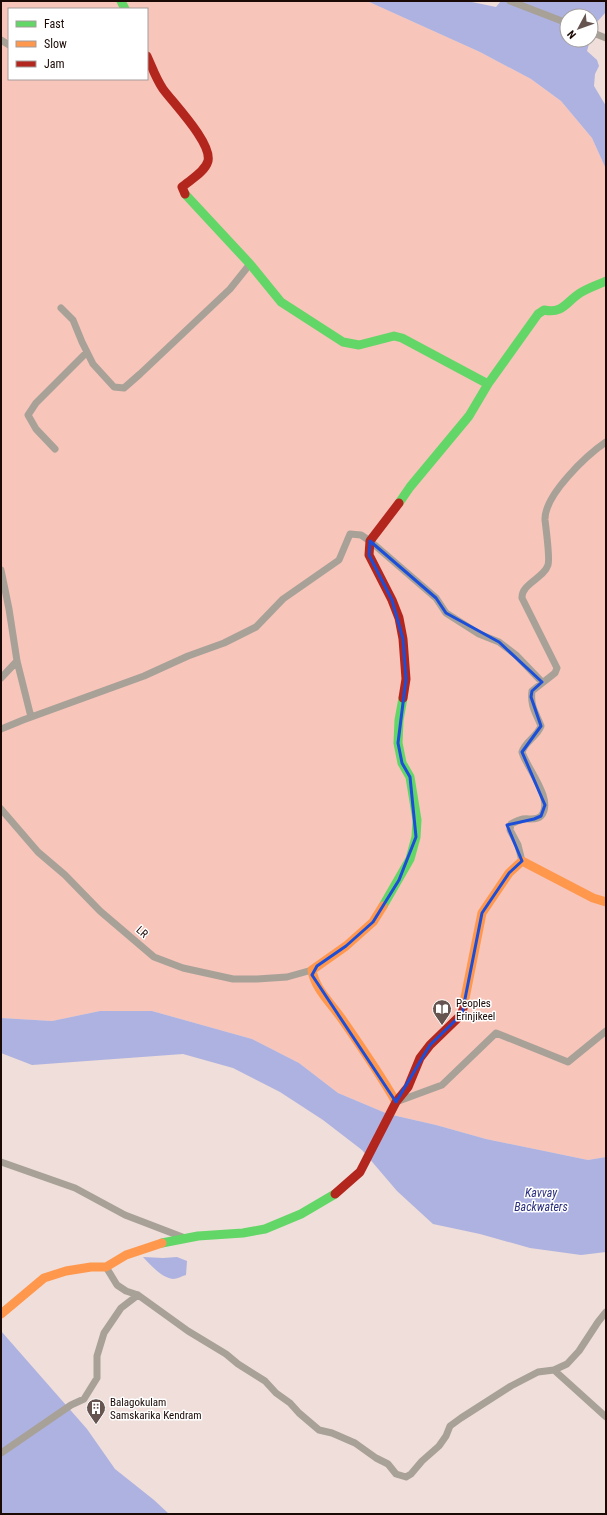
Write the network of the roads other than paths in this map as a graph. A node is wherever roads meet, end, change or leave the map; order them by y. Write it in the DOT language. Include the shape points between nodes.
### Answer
graph roads {
  1 [pos="510,1"];
  2 [pos="559,20"];
  3 [pos="148,58"];
  4 [pos="250,264"];
  5 [pos="606,281"];
  6 [pos="61,308"];
  7 [pos="87,352"];
  8 [pos="488,384"];
  9 [pos="606,442"];
  10 [pos="55,449"];
  11 [pos="370,541"];
  12 [pos="1,570"];
  13 [pos="17,661"];
  14 [pos="1,678"];
  15 [pos="542,682"];
  16 [pos="31,717"];
  17 [pos="1,729"];
  18 [pos="1,809"];
  19 [pos="522,861"];
  20 [pos="606,902"];
  21 [pos="312,970"];
  22 [pos="606,1031"];
  23 [pos="396,1102"];
  24 [pos="1,1162"];
  25 [pos="186,1238"];
  26 [pos="106,1267"];
  27 [pos="138,1294"];
  28 [pos="606,1312"];
  29 [pos="2,1313"];
  30 [pos="554,1370"];
  31 [pos="606,1416"];
  32 [pos="1,1453"];
  1 -- 2 [label="street"];
  3 -- 4 [label="street" via="162,89 202,139 208,154 206,166 182,187 184,193"];
  4 -- 7 [label="street" via="230,289 124,388 114,388"];
  4 -- 8 [label="street" via="281,302 342,342 359,345 394,336 402,338"];
  5 -- 8 [label="street" via="577,295 557,310 544,310 538,314"];
  6 -- 7 [label="street" via="73,320"];
  7 -- 10 [label="street" via="36,403 28,415 36,429"];
  8 -- 11 [label="street" via="470,416 410,487"];
  9 -- 15 [label="street" via="592,452 555,493 545,518 548,565 521,594 557,668 555,673"];
  11 -- 15 [label="street" via="436,598 446,613 479,634 499,642 516,655"];
  11 -- 16 [label="street" via="361,535 350,534 340,560 283,599 256,627 144,676"];
  11 -- 21 [label="street" via="369,555 392,600 403,639 406,679 398,743 402,763 410,777 417,820 416,837 410,859 373,922 346,946"];
  12 -- 13 [label="street"];
  13 -- 14 [label="street"];
  13 -- 16 [label="street"];
  15 -- 19 [label="street" via="532,691 531,698 532,708 541,726 539,732 523,747 522,752 540,788 545,805 541,816 511,824 510,830 518,845"];
  16 -- 17 [label="street"];
  18 -- 21 [label="street, LR" via="38,852 100,911 154,956 183,968 233,979 287,977"];
  19 -- 20 [label="street" via="593,898"];
  19 -- 23 [label="street" via="509,873 482,913 462,1014 420,1058 408,1087"];
  21 -- 23 [label="street" via="312,975 325,997 345,1022"];
  22 -- 23 [label="street" via="568,1062 496,1033 442,1085"];
  23 -- 25 [label="street" via="360,1172 335,1194 301,1214 265,1230"];
  24 -- 25 [label="street" via="75,1188 125,1215"];
  25 -- 26 [label="street" via="155,1244 126,1255"];
  26 -- 27 [label="street" via="117,1285"];
  26 -- 29 [label="street" via="66,1271 44,1278"];
  27 -- 30 [label="street" via="188,1331 265,1381 319,1430 355,1443 388,1464 396,1474 406,1477 439,1446 450,1426 461,1418 538,1372"];
  27 -- 32 [label="street" via="121,1308 104,1333 97,1356 97,1378 84,1399 71,1405"];
  28 -- 30 [label="street" via="579,1351 567,1364"];
  30 -- 31 [label="street"];
}
